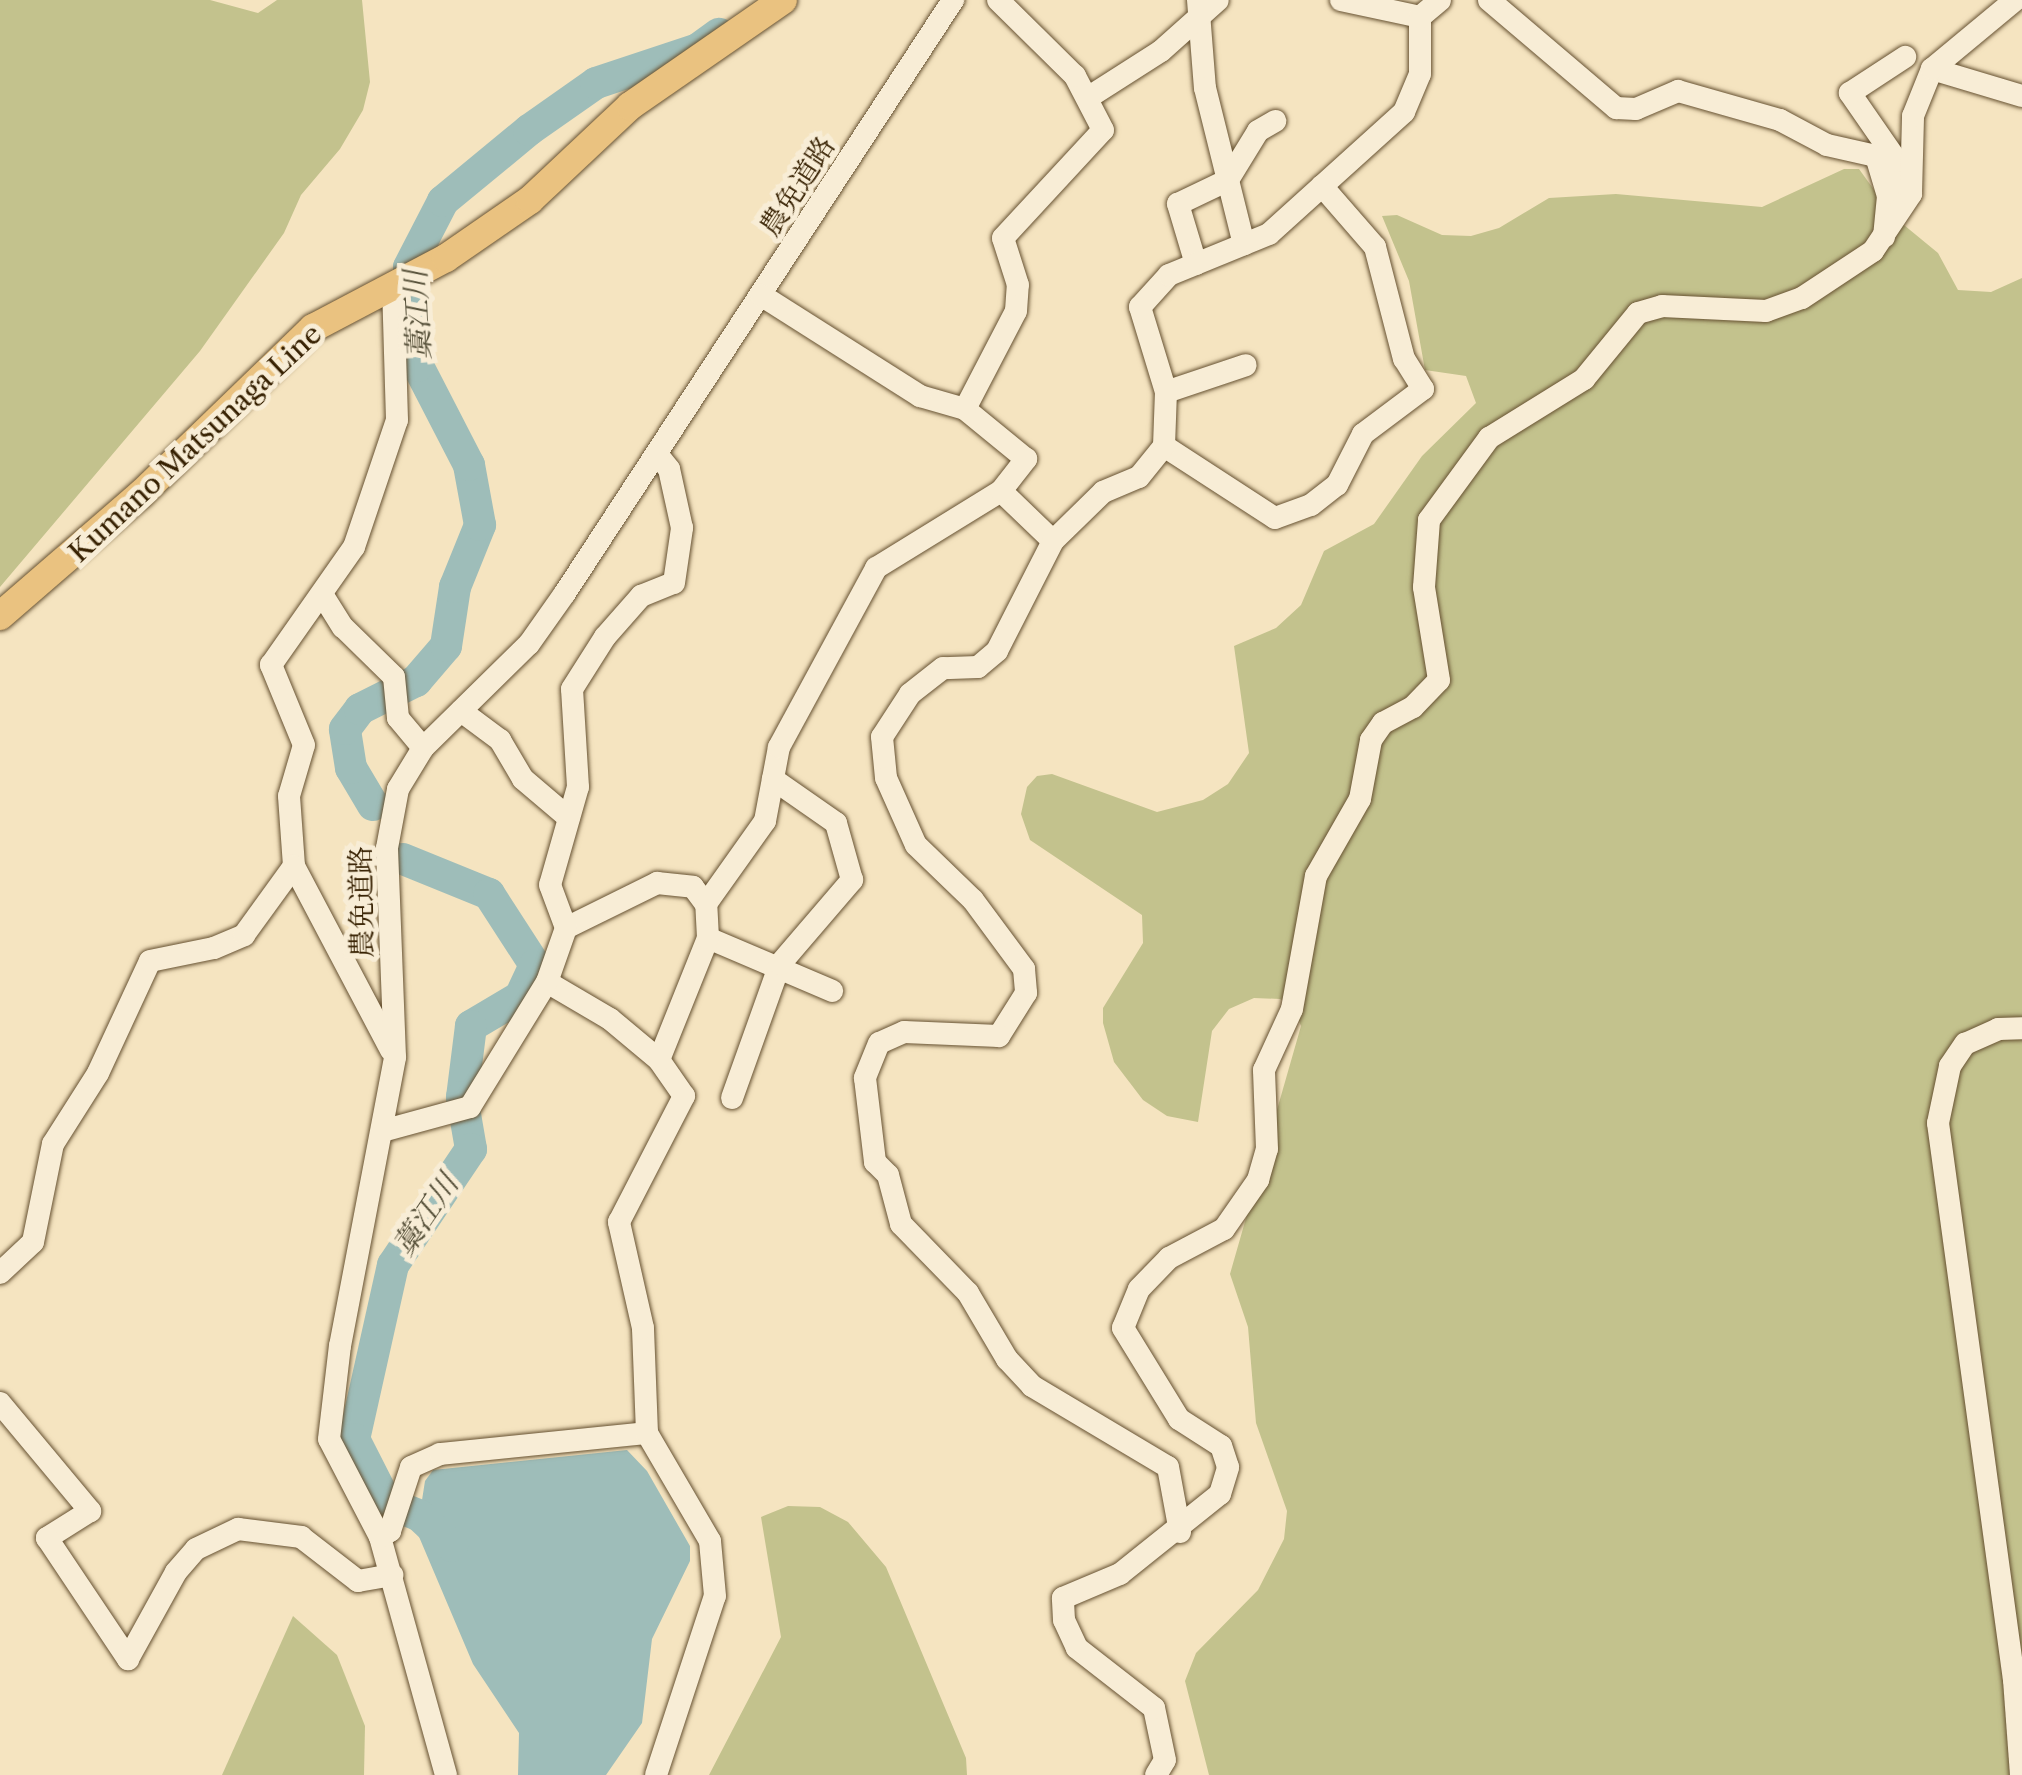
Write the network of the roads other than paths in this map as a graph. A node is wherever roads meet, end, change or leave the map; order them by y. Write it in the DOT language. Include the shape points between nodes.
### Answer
graph roads {
  1 [pos="784,0"];
  2 [pos="953,0"];
  3 [pos="998,0"];
  4 [pos="1341,0"];
  5 [pos="1440,0"];
  6 [pos="1488,0"];
  7 [pos="2010,2"];
  8 [pos="1206,4"];
  9 [pos="1420,17"];
  10 [pos="1905,57"];
  11 [pos="1932,69"];
  12 [pos="2022,96"];
  13 [pos="1088,97"];
  14 [pos="1274,122"];
  15 [pos="1228,180"];
  16 [pos="1322,186"];
  17 [pos="1888,196"];
  18 [pos="1884,238"];
  19 [pos="1244,244"];
  20 [pos="1196,264"];
  21 [pos="405,280"];
  22 [pos="761,295"];
  23 [pos="1246,364"];
  24 [pos="1166,392"];
  25 [pos="965,409"];
  26 [pos="1164,446"];
  27 [pos="657,454"];
  28 [pos="1001,491"];
  29 [pos="1053,541"];
  30 [pos="322,594"];
  31 [pos="0,616"];
  32 [pos="461,711"];
  33 [pos="424,748"];
  34 [pos="773,779"];
  35 [pos="569,818"];
  36 [pos="294,866"];
  37 [pos="706,904"];
  38 [pos="566,928"];
  39 [pos="708,938"];
  40 [pos="780,964"];
  41 [pos="547,982"];
  42 [pos="832,991"];
  43 [pos="2022,1028"];
  44 [pos="395,1058"];
  45 [pos="659,1060"];
  46 [pos="732,1098"];
  47 [pos="386,1130"];
  48 [pos="0,1272"];
  49 [pos="0,1404"];
  50 [pos="648,1433"];
  51 [pos="1180,1532"];
  52 [pos="380,1537"];
  53 [pos="392,1575"];
  54 [pos="446,1775"];
  55 [pos="656,1775"];
  56 [pos="1156,1775"];
  57 [pos="2022,1775"];
  1 -- 21 [label="main road, Kumano Matsunaga Line" via="630,106 530,200"];
  2 -- 22 [label="street, 農免道路"];
  3 -- 13 [label="street"];
  4 -- 9 [label="street"];
  5 -- 9 [label="street"];
  6 -- 17 [label="street" via="1616,108 1636,109 1678,91 1780,120 1827,145 1876,156"];
  7 -- 11 [label="street"];
  8 -- 13 [label="street" via="1161,51"];
  8 -- 15 [label="street" via="1206,88"];
  9 -- 16 [label="street" via="1420,74 1404,112"];
  10 -- 17 [label="street" via="1850,93 1897,161"];
  11 -- 12 [label="street"];
  11 -- 18 [label="street" via="1913,116 1911,194"];
  13 -- 25 [label="street" via="1103,130 1003,238 1018,285 1016,311"];
  14 -- 15 [label="street" via="1258,131"];
  15 -- 19 [label="street"];
  15 -- 20 [label="street" via="1178,204"];
  16 -- 19 [label="street" via="1269,234"];
  16 -- 26 [label="street" via="1374,247 1404,359 1422,388 1363,434 1337,485 1311,505 1275,518"];
  17 -- 18 [label="street"];
  18 -- 51 [label="street" via="1802,298 1766,311 1662,306 1638,313 1584,379 1506,422 1442,494 1422,546 1439,680 1372,740 1360,799 1316,876 1292,1009 1264,1070 1267,1149 1258,1180 1224,1229 1169,1258 1138,1289 1122,1328 1180,1419 1221,1446 1228,1467 1220,1494"];
  19 -- 20 [label="street"];
  20 -- 24 [label="street" via="1169,274 1140,307"];
  21 -- 30 [label="street" via="397,420 354,546"];
  21 -- 31 [label="main road, Kumano Matsunaga Line" via="313,328 141,494"];
  22 -- 25 [label="street" via="920,396"];
  22 -- 27 [label="street, 農免道路"];
  23 -- 24 [label="street"];
  24 -- 26 [label="street"];
  25 -- 28 [label="street" via="1026,458"];
  26 -- 29 [label="street" via="1139,478 1103,492"];
  27 -- 32 [label="street, 農免道路" via="529,644"];
  27 -- 35 [label="street" via="669,468 682,528 674,583 641,596 572,689 578,788"];
  28 -- 29 [label="street"];
  28 -- 34 [label="street" via="876,568 778,747"];
  29 -- 51 [label="street" via="997,651 978,667 942,668 910,694 882,737 886,778 915,844 983,914 1024,969 1026,993 998,1036 904,1032 879,1043 865,1078 875,1162 888,1175 901,1224 968,1293 1007,1359 1032,1386 1168,1466"];
  30 -- 33 [label="street" via="343,626 394,676 398,718"];
  30 -- 36 [label="street" via="271,665 304,745 289,796"];
  32 -- 33 [label="street, 農免道路"];
  32 -- 35 [label="street" via="500,740 523,779"];
  33 -- 44 [label="street, 農免道路" via="398,790 387,848"];
  34 -- 37 [label="street" via="765,821"];
  34 -- 40 [label="street" via="836,823 852,880"];
  35 -- 38 [label="street" via="550,885"];
  36 -- 44 [label="street"];
  36 -- 48 [label="street" via="244,934 150,962 98,1073 53,1144 33,1242"];
  37 -- 38 [label="street" via="693,887 656,883"];
  37 -- 39 [label="street"];
  38 -- 41 [label="street"];
  39 -- 40 [label="street"];
  39 -- 45 [label="street"];
  40 -- 42 [label="street"];
  40 -- 46 [label="street"];
  41 -- 45 [label="street" via="610,1019"];
  41 -- 47 [label="street" via="465,1108"];
  43 -- 57 [label="street" via="1998,1029 1965,1044 1950,1066 1938,1123"];
  44 -- 47 [label="street, 農免道路"];
  45 -- 50 [label="street" via="684,1096 619,1222 642,1328"];
  47 -- 52 [label="street, 農免道路" via="340,1346 330,1438"];
  49 -- 53 [label="street" via="90,1510 47,1538 128,1659 176,1572 196,1549 238,1529 301,1536 358,1581"];
  50 -- 52 [label="street" via="440,1454 411,1467 398,1509"];
  50 -- 55 [label="street" via="710,1540 715,1596"];
  51 -- 56 [label="street" via="1120,1574 1063,1598 1077,1648 1154,1708 1165,1760"];
  52 -- 53 [label="street, 農免道路"];
  53 -- 54 [label="street, 農免道路"];
}
